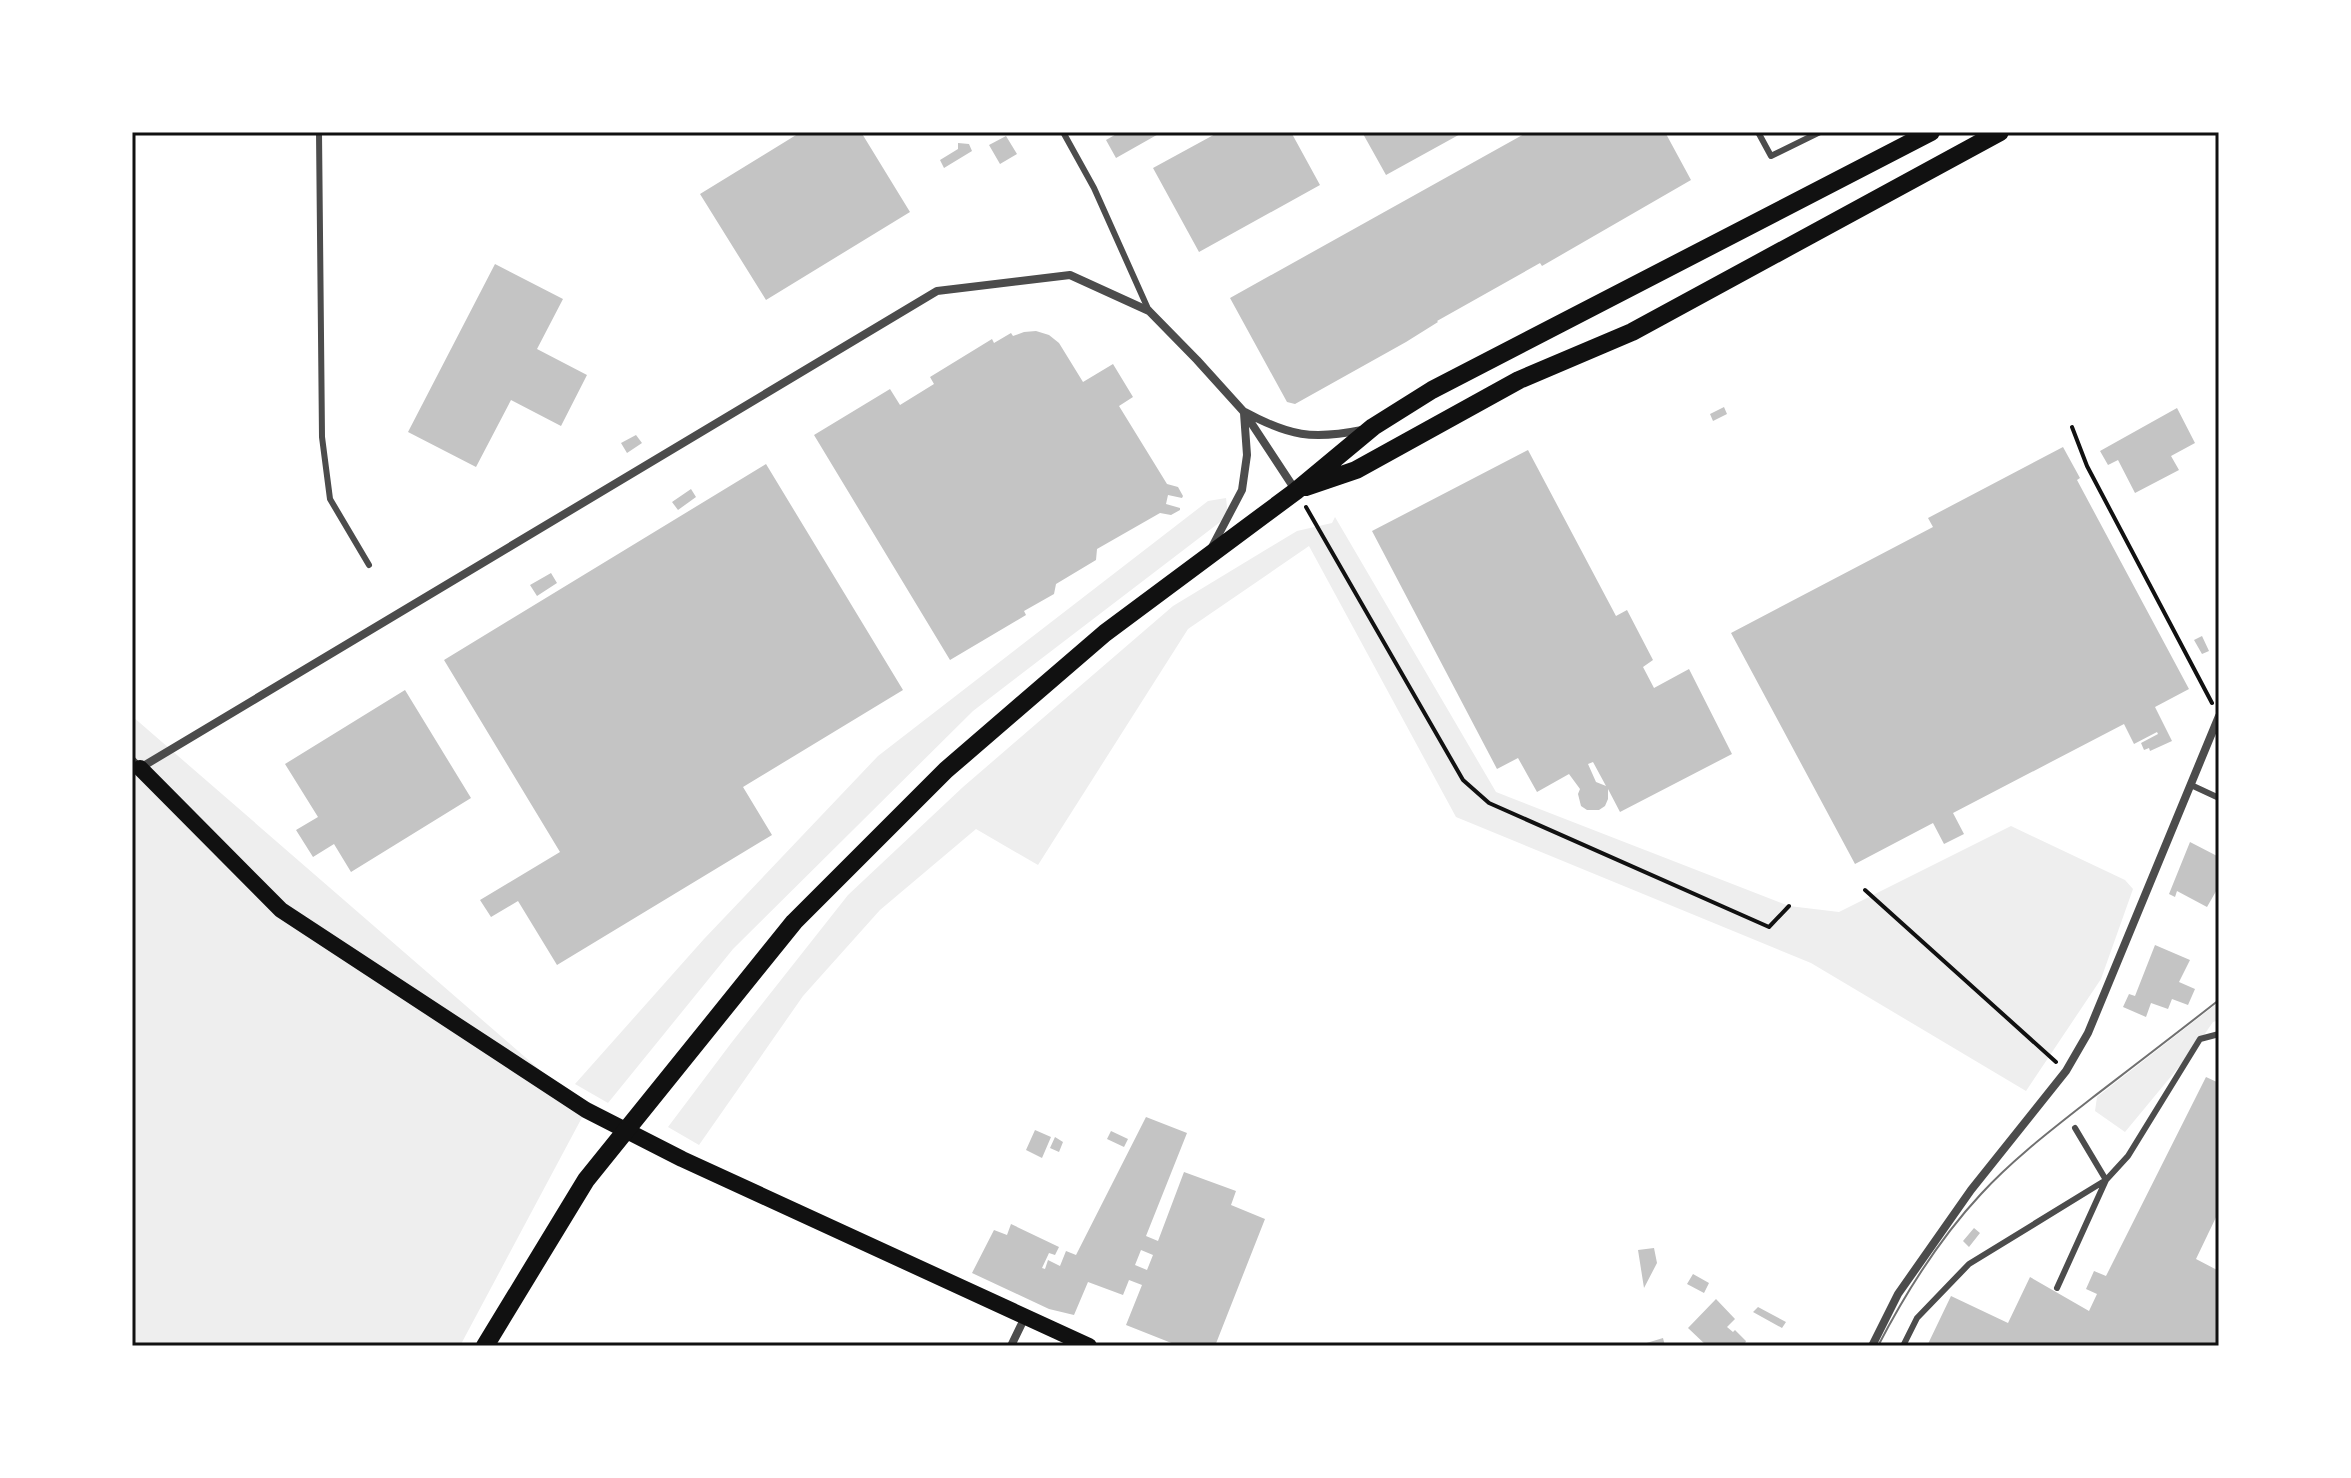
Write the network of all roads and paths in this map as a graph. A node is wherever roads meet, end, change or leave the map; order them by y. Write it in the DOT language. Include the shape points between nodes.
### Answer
graph roads {
  1 [pos="319,132"];
  2 [pos="1063,132"];
  3 [pos="1758,132"];
  4 [pos="1820,132"];
  5 [pos="1931,132"];
  6 [pos="2000,132"];
  7 [pos="1149,311"];
  8 [pos="1244,412"];
  9 [pos="1373,427"];
  10 [pos="2072,427"];
  11 [pos="1296,491"];
  12 [pos="1208,556"];
  13 [pos="369,565"];
  14 [pos="2219,716"];
  15 [pos="136,764"];
  16 [pos="2191,785"];
  17 [pos="2219,798"];
  18 [pos="1865,890"];
  19 [pos="1789,906"];
  20 [pos="2219,1034"];
  21 [pos="2066,1071"];
  22 [pos="2075,1128"];
  23 [pos="2106,1180"];
  24 [pos="2057,1288"];
  25 [pos="1026,1317"];
  26 [pos="485,1346"];
  27 [pos="1011,1346"];
  28 [pos="1089,1346"];
  29 [pos="1872,1346"];
  30 [pos="1903,1346"];
  1 -- 13 [label="lane" via="322,437 330,499"];
  2 -- 7 [label="lane"];
  3 -- 4 [label="lane" via="1771,156"];
  5 -- 9 [label="main road" via="1432,390"];
  6 -- 11 [label="main road" via="1632,332 1519,380 1356,470"];
  7 -- 8 [label="street"];
  7 -- 15 [label="street" via="1070,275 937,291"];
  8 -- 9 [label="street" via="1294,434 1331,436"];
  8 -- 11 [label="street"];
  8 -- 12 [label="street" via="1247,455 1242,490"];
  9 -- 11 [label="main road"];
  10 -- 14 [label="path" via="2087,466"];
  11 -- 12 [label="main road"];
  11 -- 19 [label="path" via="1463,780 1489,803 1769,927"];
  12 -- 26 [label="main road" via="1105,633 946,770 794,922 586,1180"];
  14 -- 16 [label="street"];
  15 -- 25 [label="main road" via="281,910 586,1110"];
  16 -- 17 [label="lane"];
  16 -- 21 [label="street" via="2088,1033"];
  18 -- 21 [label="path"];
  20 -- 23 [label="lane" via="2200,1039 2128,1156"];
  21 -- 29 [label="street" via="1971,1190 1898,1294"];
  22 -- 23 [label="lane"];
  23 -- 24 [label="lane"];
  23 -- 30 [label="lane" via="1969,1264 1917,1318"];
  25 -- 27 [label="street"];
  25 -- 28 [label="main road"];
}
